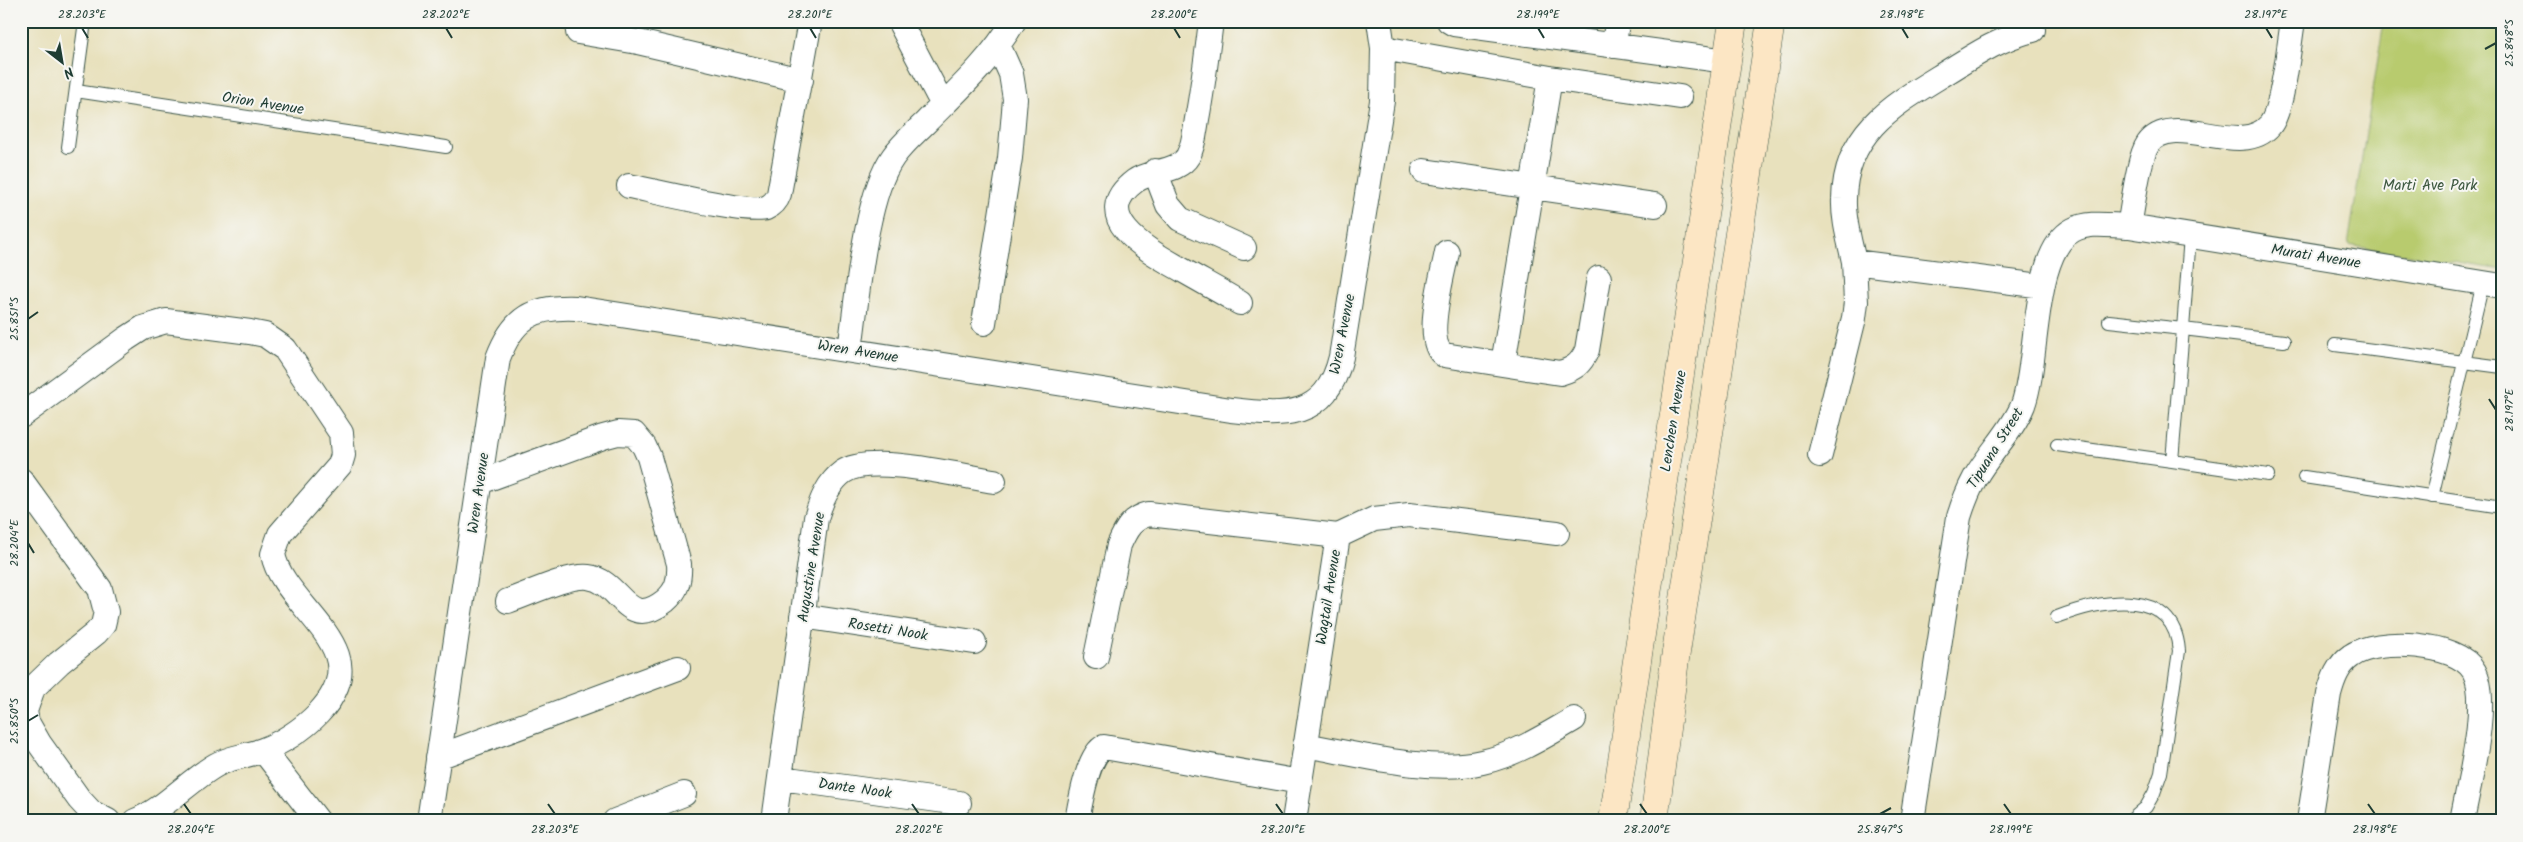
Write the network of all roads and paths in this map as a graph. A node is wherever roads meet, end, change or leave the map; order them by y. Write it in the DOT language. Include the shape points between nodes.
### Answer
graph roads {
  1 [pos="85,21"];
  2 [pos="810,21"];
  3 [pos="899,21"];
  4 [pos="1014,21"];
  5 [pos="1211,21"];
  6 [pos="1378,21"];
  7 [pos="1449,21"];
  8 [pos="1617,21"];
  9 [pos="1733,21"];
  10 [pos="1771,21"];
  11 [pos="2293,21"];
  12 [pos="2033,30"];
  13 [pos="578,32"];
  14 [pos="1614,46"];
  15 [pos="999,47"];
  16 [pos="1383,48"];
  17 [pos="1727,61"];
  18 [pos="1550,78"];
  19 [pos="800,80"];
  20 [pos="76,91"];
  21 [pos="1680,98"];
  22 [pos="943,105"];
  23 [pos="68,146"];
  24 [pos="446,147"];
  25 [pos="1156,171"];
  26 [pos="1424,171"];
  27 [pos="629,186"];
  28 [pos="1534,188"];
  29 [pos="1655,205"];
  30 [pos="2129,226"];
  31 [pos="2190,236"];
  32 [pos="1244,248"];
  33 [pos="1447,252"];
  34 [pos="1854,262"];
  35 [pos="1599,278"];
  36 [pos="2493,284"];
  37 [pos="2042,286"];
  38 [pos="1240,303"];
  39 [pos="2109,321"];
  40 [pos="984,323"];
  41 [pos="2183,329"];
  42 [pos="2284,341"];
  43 [pos="2334,345"];
  44 [pos="850,350"];
  45 [pos="2466,361"];
  46 [pos="1503,364"];
  47 [pos="2502,366"];
  48 [pos="21,416"];
  49 [pos="2057,446"];
  50 [pos="1820,455"];
  51 [pos="2172,461"];
  52 [pos="2268,475"];
  53 [pos="2304,477"];
  54 [pos="21,480"];
  55 [pos="994,481"];
  56 [pos="480,482"];
  57 [pos="2432,497"];
  58 [pos="2502,507"];
  59 [pos="1557,534"];
  60 [pos="1338,536"];
  61 [pos="508,601"];
  62 [pos="802,616"];
  63 [pos="2057,616"];
  64 [pos="974,642"];
  65 [pos="1096,657"];
  66 [pos="678,668"];
  67 [pos="1574,720"];
  68 [pos="1305,745"];
  69 [pos="263,750"];
  70 [pos="438,757"];
  71 [pos="781,778"];
  72 [pos="1300,782"];
  73 [pos="684,794"];
  74 [pos="959,803"];
  75 [pos="108,821"];
  76 [pos="135,821"];
  77 [pos="318,821"];
  78 [pos="429,821"];
  79 [pos="615,821"];
  80 [pos="774,821"];
  81 [pos="1077,821"];
  82 [pos="1294,821"];
  83 [pos="1613,821"];
  84 [pos="1654,821"];
  85 [pos="1912,821"];
  86 [pos="2130,821"];
  87 [pos="2309,821"];
  88 [pos="2462,821"];
  1 -- 20 [label="lane"];
  2 -- 19 [label="street"];
  3 -- 22 [label="street"];
  4 -- 15 [label="street"];
  5 -- 25 [label="street" via="1191,151 1181,163"];
  6 -- 16 [label="street, Wren Avenue"];
  7 -- 14 [label="street"];
  8 -- 14 [label="street"];
  9 -- 17 [label="main road, Lenchen Avenue"];
  10 -- 84 [label="main road"];
  11 -- 30 [label="street" via="2280,103 2270,126 2249,138 2177,132 2155,138 2142,158"];
  12 -- 34 [label="street" via="1996,42 1894,104 1860,140 1850,165 1844,199"];
  13 -- 19 [label="street" via="638,42"];
  14 -- 17 [label="street"];
  15 -- 22 [label="street"];
  15 -- 40 [label="street" via="1011,74 1015,99 1010,158"];
  16 -- 18 [label="street"];
  16 -- 44 [label="street, Wren Avenue" via="1382,101 1341,357 1330,386 1307,407 1289,414 1231,410"];
  17 -- 83 [label="main road, Lenchen Avenue"];
  18 -- 21 [label="street"];
  18 -- 28 [label="street"];
  19 -- 27 [label="street" via="779,194 772,204 757,208 718,204"];
  20 -- 23 [label="lane"];
  20 -- 24 [label="lane, Orion Avenue"];
  22 -- 44 [label="street" via="893,157 883,174 870,224"];
  25 -- 32 [label="street" via="1168,205 1180,219"];
  25 -- 38 [label="street" via="1141,177 1121,195 1118,218 1125,230 1148,250"];
  26 -- 28 [label="street"];
  28 -- 29 [label="street"];
  28 -- 46 [label="street"];
  30 -- 31 [label="street, Murati Avenue"];
  30 -- 37 [label="street, Tipuana Street" via="2090,224 2073,230 2061,239 2050,255"];
  31 -- 36 [label="street, Murati Avenue"];
  31 -- 41 [label="lane"];
  33 -- 46 [label="street" via="1436,312 1436,348 1444,355"];
  34 -- 37 [label="street"];
  34 -- 50 [label="street" via="1854,318"];
  35 -- 46 [label="street" via="1587,350 1577,366 1560,373"];
  36 -- 45 [label="lane"];
  37 -- 85 [label="street, Tipuana Street" via="2031,378 2022,408 1975,478 1959,517"];
  39 -- 41 [label="lane"];
  41 -- 42 [label="lane"];
  41 -- 51 [label="lane"];
  43 -- 45 [label="lane"];
  44 -- 56 [label="street, Wren Avenue" via="576,308 538,311 515,325 505,338 498,358"];
  45 -- 47 [label="lane"];
  45 -- 57 [label="lane"];
  48 -- 69 [label="street" via="126,339 155,323 191,323 250,332 265,335 285,349 337,423 343,440 343,455 332,476 280,534 273,554 279,571 337,653 340,678 327,704 316,716"];
  49 -- 51 [label="lane"];
  51 -- 52 [label="lane"];
  53 -- 57 [label="lane"];
  54 -- 75 [label="street" via="100,590 106,612 103,625 96,633 33,688 25,712 27,722 80,799 91,812"];
  55 -- 62 [label="street, Augustine Avenue" via="885,464 868,464 843,472 822,500 816,518"];
  56 -- 61 [label="street" via="603,437 618,433 634,434 649,457 679,564 680,576 674,592 650,610 638,612 630,608 608,585 588,577 576,577"];
  56 -- 70 [label="street, Wren Avenue"];
  57 -- 58 [label="lane"];
  59 -- 60 [label="street, Wagtail Avenue" via="1409,515 1374,519"];
  60 -- 65 [label="street" via="1149,514 1140,516 1125,530 1119,545"];
  60 -- 68 [label="street, Wagtail Avenue"];
  62 -- 64 [label="street, Rosetti Nook"];
  62 -- 71 [label="street, Augustine Avenue"];
  63 -- 86 [label="lane" via="2099,603 2139,605 2164,615 2178,636 2179,651 2161,772 2146,807"];
  66 -- 70 [label="street"];
  67 -- 68 [label="street" via="1513,752 1464,766 1407,762"];
  68 -- 72 [label="street, Wagtail Avenue"];
  69 -- 76 [label="street" via="218,764"];
  69 -- 77 [label="street"];
  70 -- 78 [label="street, Wren Avenue"];
  71 -- 74 [label="street, Dante Nook"];
  71 -- 80 [label="street, Augustine Avenue"];
  72 -- 81 [label="street" via="1104,747 1094,760"];
  72 -- 82 [label="street, Wagtail Avenue"];
  73 -- 79 [label="street"];
  87 -- 88 [label="street" via="2334,677 2341,664 2352,655 2381,644 2410,644 2458,655 2475,672 2481,708"];
}
